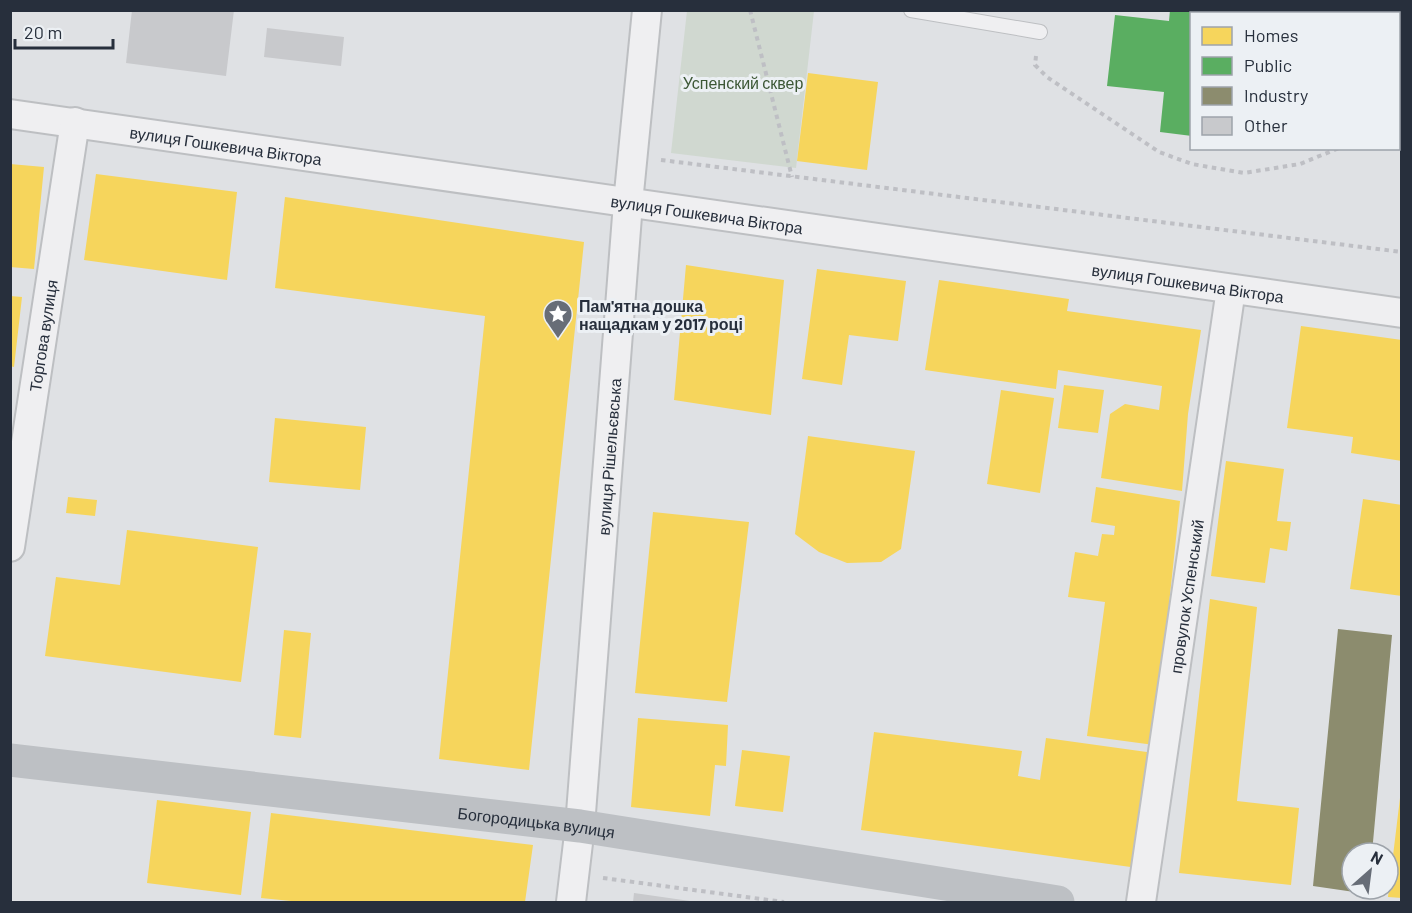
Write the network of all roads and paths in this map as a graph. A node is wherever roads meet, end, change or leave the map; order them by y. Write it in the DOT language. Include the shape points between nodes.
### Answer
graph roads {
  1 [pos="647,10"];
  2 [pos="750,10"];
  3 [pos="911,10"];
  4 [pos="1040,32"];
  5 [pos="10,114"];
  6 [pos="75,122"];
  7 [pos="1334,150"];
  8 [pos="661,160"];
  9 [pos="792,177"];
  10 [pos="628,203"];
  11 [pos="1401,252"];
  12 [pos="1231,289"];
  13 [pos="1401,313"];
  14 [pos="10,547"];
  15 [pos="11,760"];
  16 [pos="580,826"];
  17 [pos="574,874"];
  18 [pos="571,903"];
  19 [pos="784,903"];
  20 [pos="1058,903"];
  21 [pos="1141,903"];
  1 -- 10 [label="street, вулиця Рішельєвська"];
  2 -- 9 [label="path"];
  3 -- 4 [label="lane"];
  4 -- 7 [label="path" via="1035,65 1159,152 1192,164 1244,173 1300,164"];
  5 -- 6 [label="street, вулиця Гошкевича Віктора"];
  6 -- 10 [label="street, вулиця Гошкевича Віктора"];
  6 -- 14 [label="street, Торгова вулиця"];
  8 -- 9 [label="path"];
  9 -- 11 [label="path"];
  10 -- 12 [label="street, вулиця Гошкевича Віктора"];
  10 -- 16 [label="street, вулиця Рішельєвська"];
  12 -- 13 [label="street, вулиця Гошкевича Віктора"];
  12 -- 21 [label="street, провулок Успенський"];
  15 -- 16 [label="street, Богородицька вулиця"];
  16 -- 17 [label="street, вулиця Рішельєвська"];
  16 -- 20 [label="street, Богородицька вулиця"];
  17 -- 18 [label="street, вулиця Рішельєвська"];
  17 -- 19 [label="path"];
}
